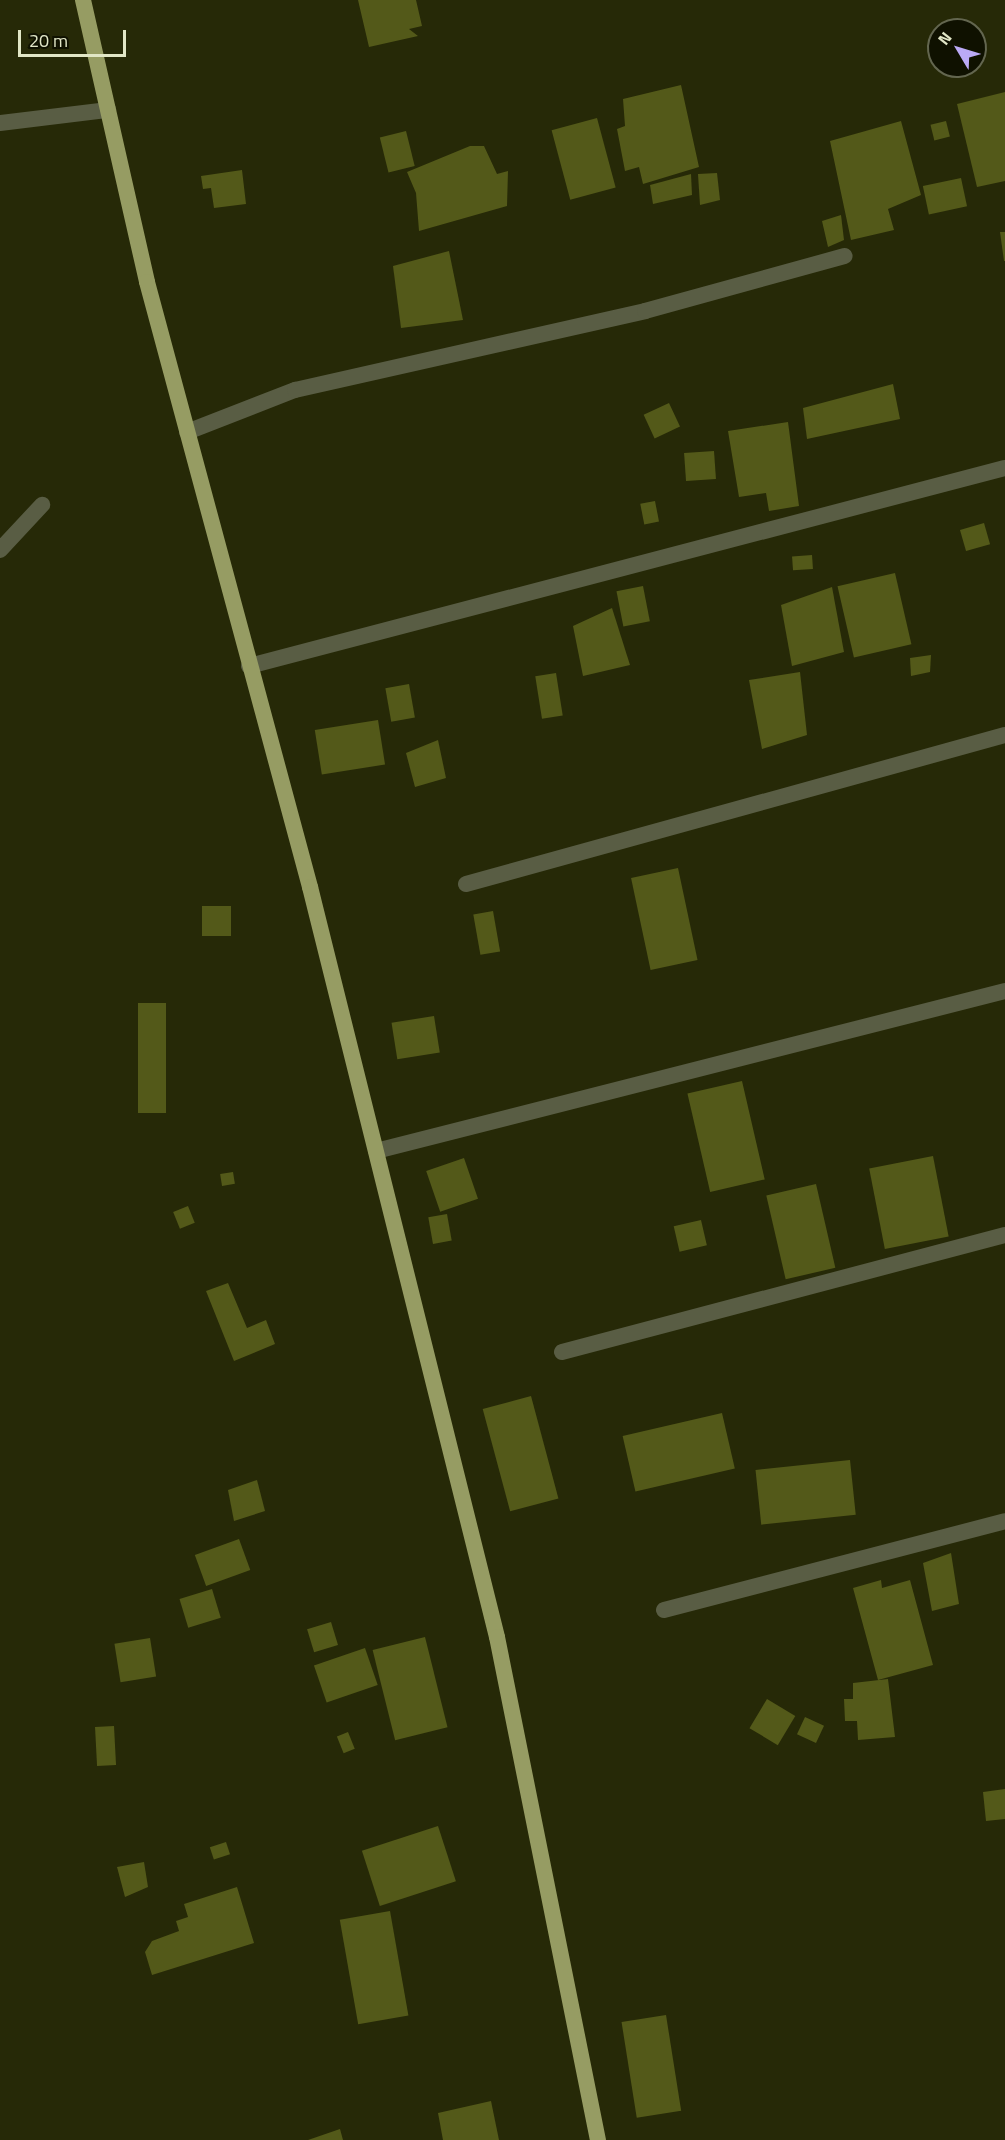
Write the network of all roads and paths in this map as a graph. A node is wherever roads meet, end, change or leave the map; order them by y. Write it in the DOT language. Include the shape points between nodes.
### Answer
graph roads {
  1 [pos="83,0"];
  2 [pos="108,110"];
  3 [pos="0,123"];
  4 [pos="845,256"];
  5 [pos="187,432"];
  6 [pos="1005,468"];
  7 [pos="42,505"];
  8 [pos="0,550"];
  9 [pos="249,666"];
  10 [pos="1005,735"];
  11 [pos="466,884"];
  12 [pos="1005,991"];
  13 [pos="376,1151"];
  14 [pos="1005,1235"];
  15 [pos="562,1352"];
  16 [pos="1005,1521"];
  17 [pos="664,1610"];
  18 [pos="598,2140"];
  1 -- 2 [label="highway"];
  2 -- 3 [label="street"];
  2 -- 5 [label="highway"];
  4 -- 5 [label="street" via="645,311 295,390"];
  5 -- 9 [label="highway"];
  6 -- 9 [label="street"];
  7 -- 8 [label="street"];
  9 -- 13 [label="highway"];
  10 -- 11 [label="street"];
  12 -- 13 [label="street"];
  13 -- 18 [label="highway" via="497,1637"];
  14 -- 15 [label="street"];
  16 -- 17 [label="street"];
}
